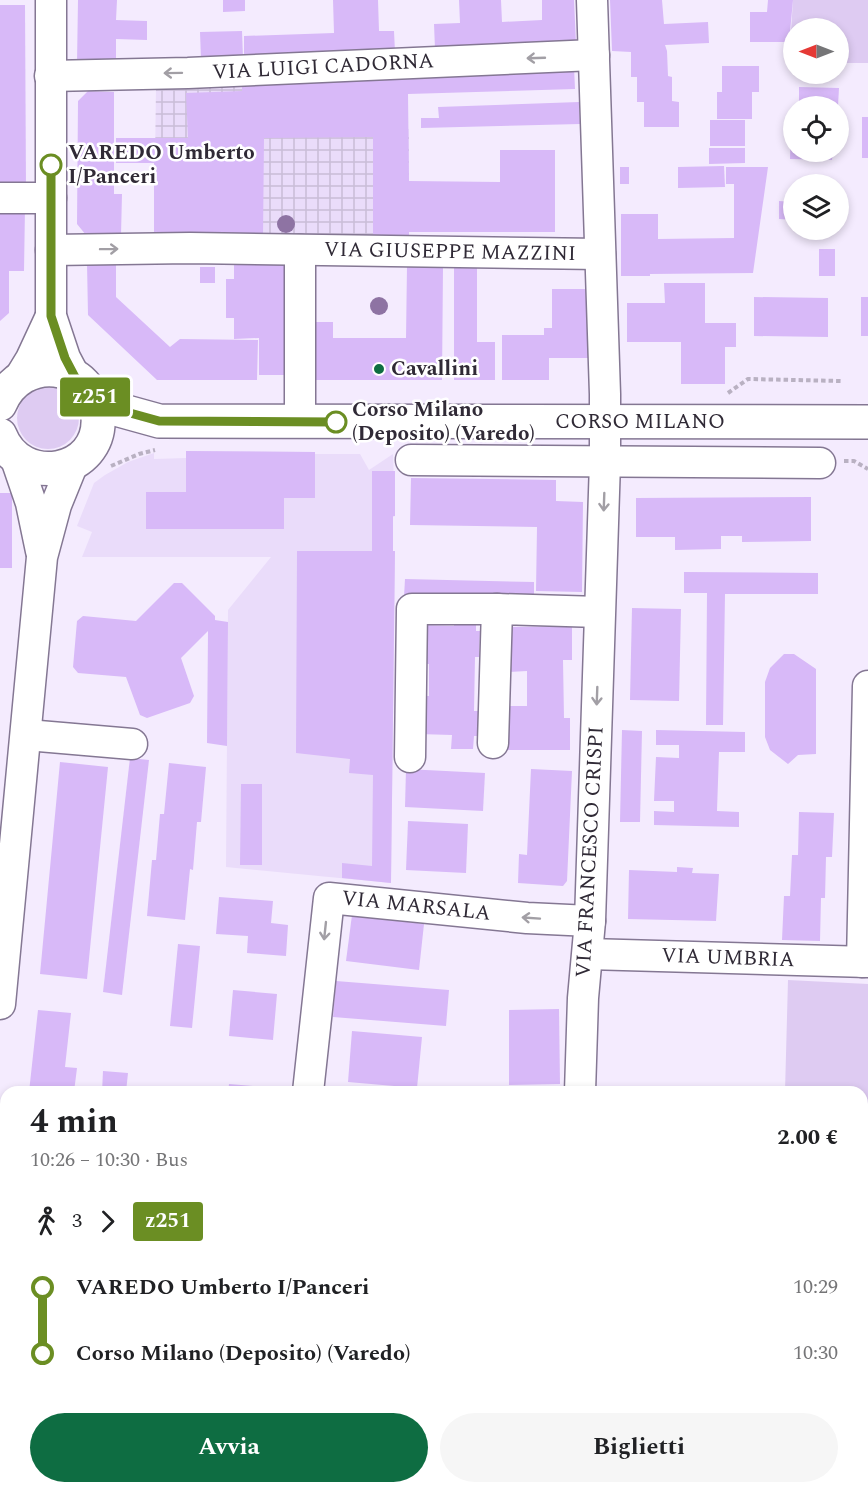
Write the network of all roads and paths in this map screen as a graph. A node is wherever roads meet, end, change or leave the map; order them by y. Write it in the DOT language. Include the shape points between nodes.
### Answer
graph roads {
  1 [pos="51,0"];
  2 [pos="592,0"];
  3 [pos="594,55"];
  4 [pos="51,76"];
  5 [pos="0,198"];
  6 [pos="51,198"];
  7 [pos="51,250"];
  8 [pos="300,250"];
  9 [pos="600,254"];
  10 [pos="51,316"];
  11 [pos="841,381"];
  12 [pos="82,384"];
  13 [pos="6,394"];
  14 [pos="725,395"];
  15 [pos="159,421"];
  16 [pos="300,422"];
  17 [pos="605,422"];
  18 [pos="868,422"];
  19 [pos="5,444"];
  20 [pos="82,453"];
  21 [pos="411,460"];
  22 [pos="605,462"];
  23 [pos="820,463"];
  24 [pos="42,558"];
  25 [pos="497,609"];
  26 [pos="599,612"];
  27 [pos="868,686"];
  28 [pos="27,735"];
  29 [pos="493,743"];
  30 [pos="132,744"];
  31 [pos="410,757"];
  32 [pos="5,908"];
  33 [pos="590,921"];
  34 [pos="588,954"];
  35 [pos="865,962"];
  36 [pos="0,1004"];
  37 [pos="309,1086"];
  38 [pos="580,1086"];
  1 -- 4 [label="street"];
  2 -- 3 [label="street, VIA FRANCESCO CRISPI"];
  3 -- 4 [label="street, VIA LUIGI CADORNA, one-way"];
  3 -- 9 [label="street, VIA FRANCESCO CRISPI"];
  4 -- 6 [label="street"];
  5 -- 6 [label="street"];
  6 -- 7 [label="street"];
  7 -- 8 [label="street, VIA GIUSEPPE MAZZINI, one-way"];
  7 -- 10 [label="street"];
  8 -- 9 [label="street, VIA GIUSEPPE MAZZINI"];
  8 -- 16 [label="street, VIA GIUSEPPE MAZZINI"];
  9 -- 17 [label="street, VIA FRANCESCO CRISPI"];
  10 -- 12 [label="street" via="65,358"];
  10 -- 13 [label="street" via="31,359"];
  11 -- 14 [label="path" via="748,379"];
  12 -- 13 [label="main road" via="62,371 48,369 34,371"];
  12 -- 15 [label="main road, CORSO MILANO" via="112,408"];
  12 -- 20 [label="main road" via="96,404 98,418 96,432"];
  15 -- 16 [label="main road, CORSO MILANO"];
  15 -- 20 [label="main road, CORSO MILANO" via="132,427"];
  16 -- 17 [label="main road, CORSO MILANO"];
  17 -- 18 [label="main road, CORSO MILANO"];
  17 -- 22 [label="street, VIA FRANCESCO CRISPI"];
  19 -- 20 [label="main road, CORSO MILANO" via="27,465 40,469 53,469"];
  19 -- 24 [label="street" via="30,503"];
  20 -- 24 [label="street" via="56,505"];
  21 -- 22 [label="street"];
  22 -- 23 [label="street"];
  22 -- 26 [label="street, VIA FRANCESCO CRISPI, one-way"];
  24 -- 28 [label="street"];
  25 -- 26 [label="street"];
  25 -- 29 [label="street"];
  25 -- 31 [label="street" via="412,609"];
  26 -- 33 [label="street, VIA FRANCESCO CRISPI, one-way"];
  27 -- 35 [label="street"];
  28 -- 30 [label="street"];
  28 -- 32 [label="street"];
  32 -- 36 [label="street"];
  33 -- 34 [label="street, VIA FRANCESCO CRISPI"];
  33 -- 37 [label="street, VIA MARSALA, one-way" via="329,898"];
  34 -- 35 [label="street, VIA UMBRIA"];
  34 -- 38 [label="street, VIA FRANCESCO CRISPI"];
}
